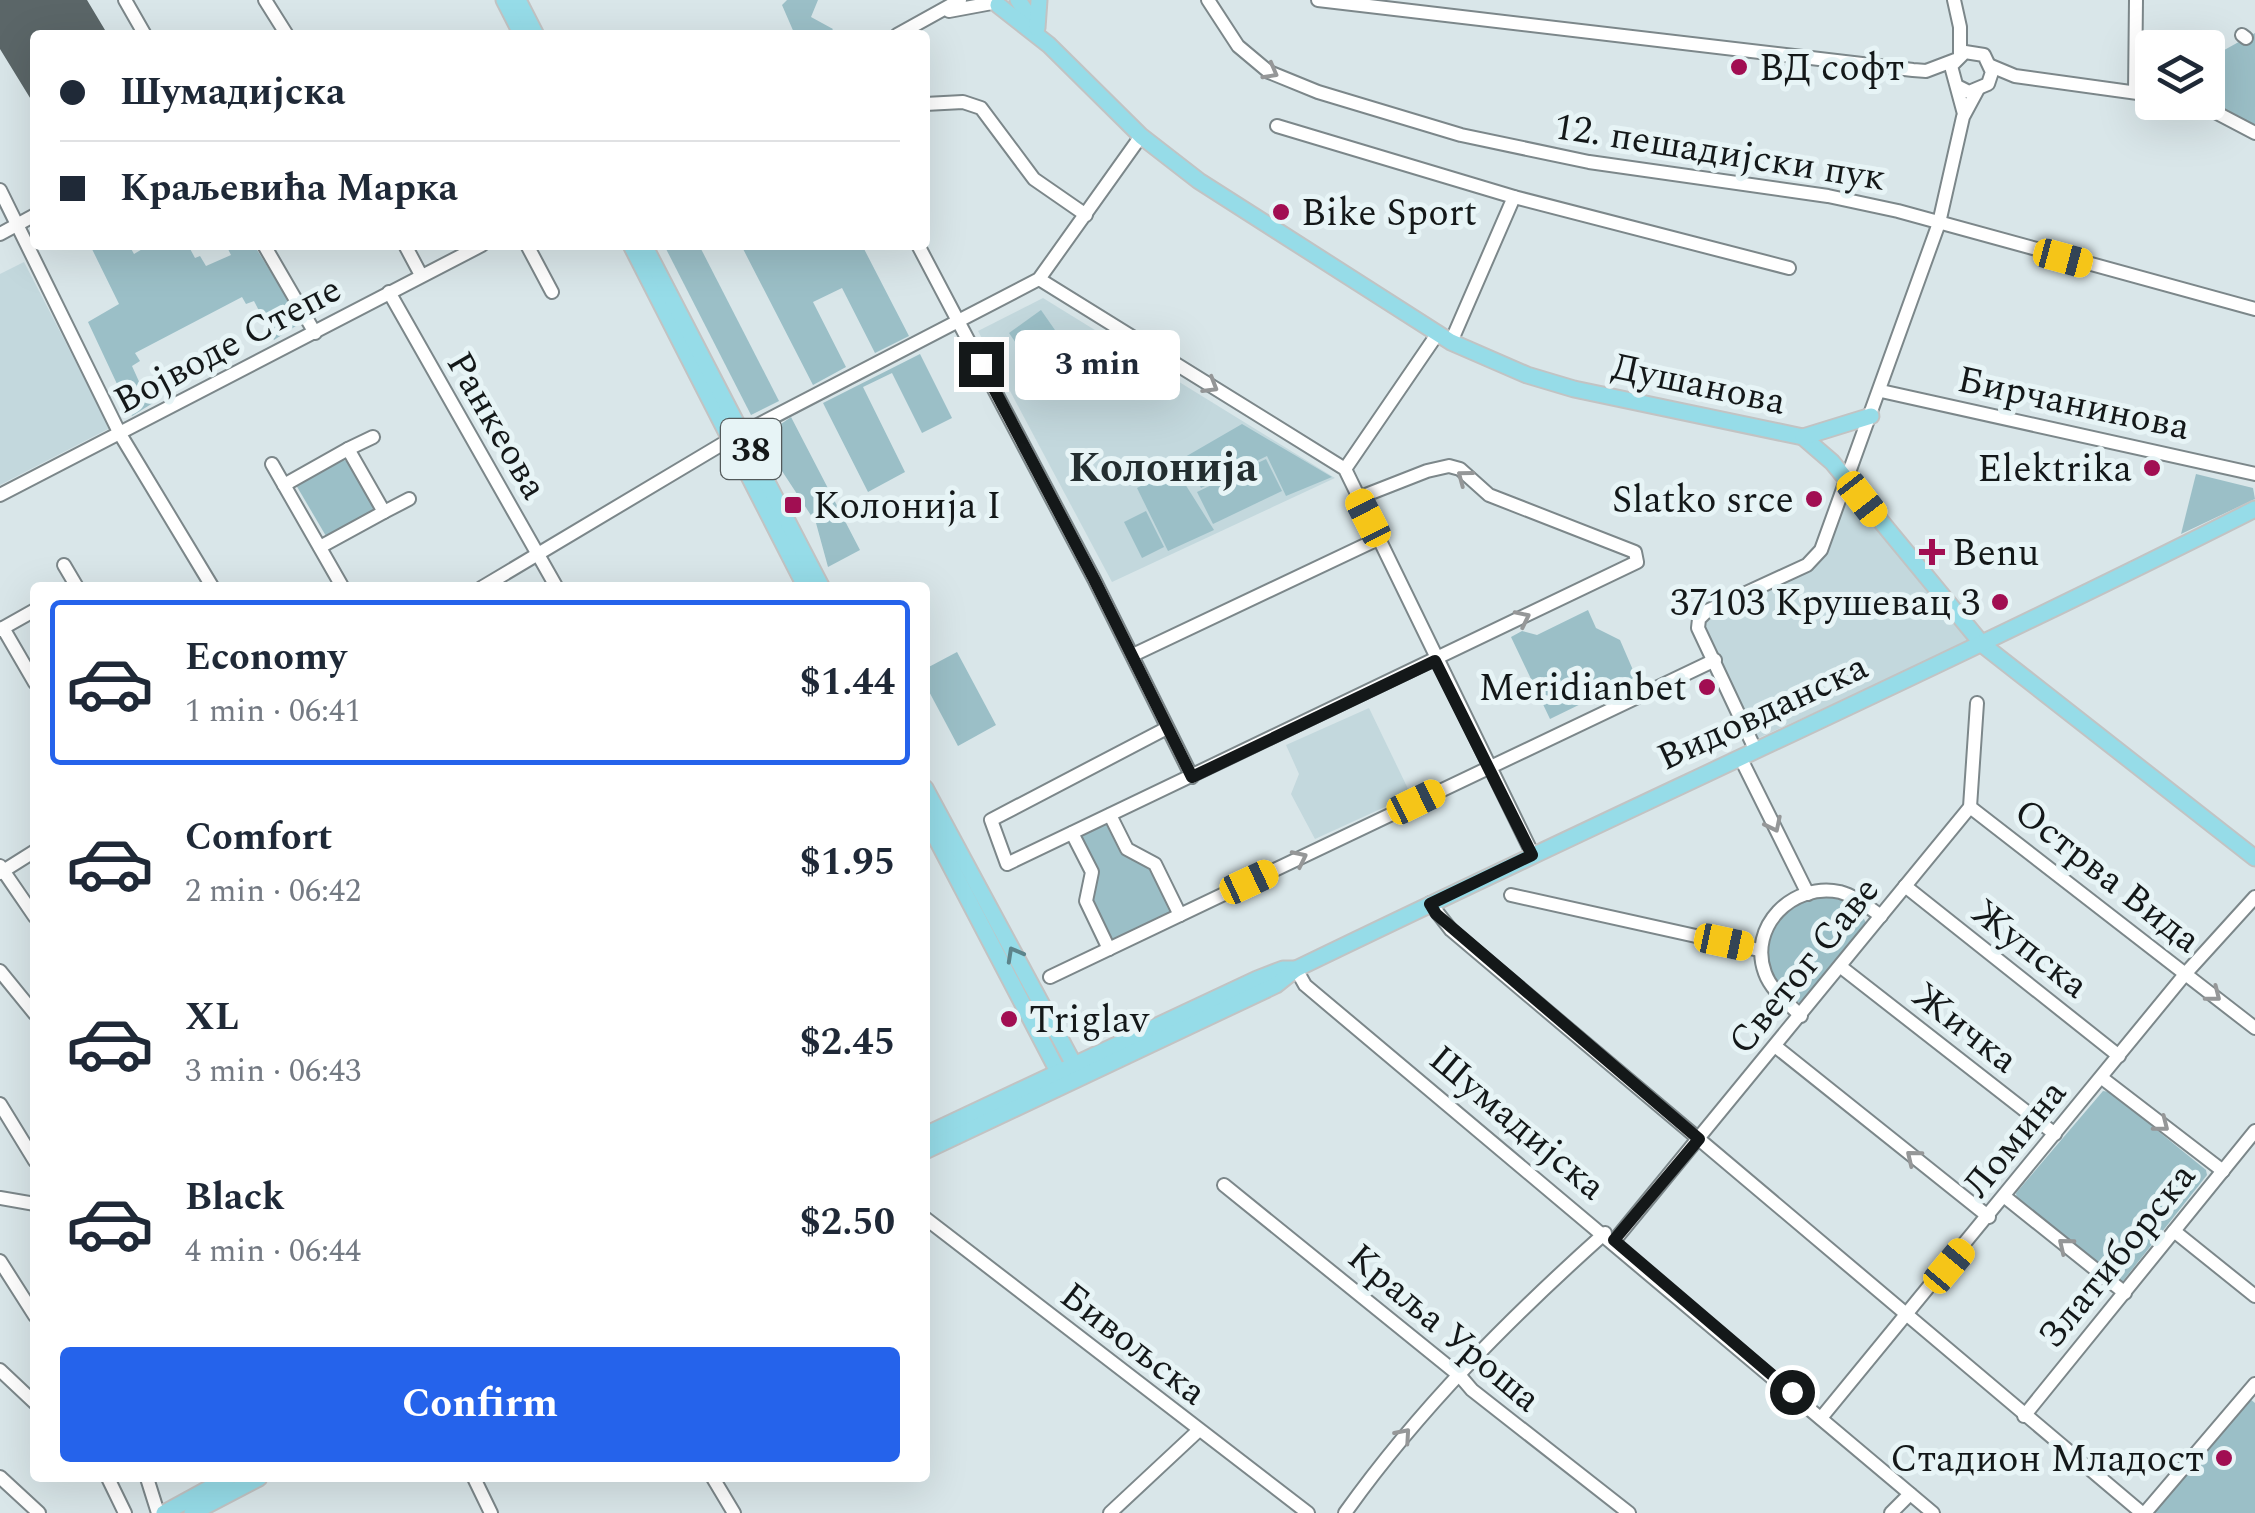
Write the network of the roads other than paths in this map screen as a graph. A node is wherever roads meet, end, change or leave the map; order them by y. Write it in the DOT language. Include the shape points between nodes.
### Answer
graph roads {
  1 [pos="125,0"];
  2 [pos="264,0"];
  3 [pos="504,0"];
  4 [pos="518,0"];
  5 [pos="960,0"];
  6 [pos="1039,0"];
  7 [pos="1208,0"];
  8 [pos="1318,0"];
  9 [pos="1440,0"];
  10 [pos="1954,0"];
  11 [pos="2136,0"];
  12 [pos="1001,2"];
  13 [pos="942,12"];
  14 [pos="1440,16"];
  15 [pos="1037,28"];
  16 [pos="1960,28"];
  17 [pos="142,30"];
  18 [pos="284,30"];
  19 [pos="519,30"];
  20 [pos="533,30"];
  21 [pos="907,30"];
  22 [pos="2136,30"];
  23 [pos="1049,45"];
  24 [pos="1978,52"];
  25 [pos="1957,57"];
  26 [pos="1991,66"];
  27 [pos="1926,71"];
  28 [pos="2015,76"];
  29 [pos="1954,83"];
  30 [pos="1982,88"];
  31 [pos="2135,92"];
  32 [pos="930,104"];
  33 [pos="1964,114"];
  34 [pos="2225,120"];
  35 [pos="1277,126"];
  36 [pos="2255,134"];
  37 [pos="1142,136"];
  38 [pos="0,190"];
  39 [pos="1514,197"];
  40 [pos="1086,215"];
  41 [pos="30,218"];
  42 [pos="1939,223"];
  43 [pos="17,225"];
  44 [pos="0,234"];
  45 [pos="267,250"];
  46 [pos="407,250"];
  47 [pos="472,250"];
  48 [pos="530,250"];
  49 [pos="634,250"];
  50 [pos="646,250"];
  51 [pos="921,250"];
  52 [pos="1789,268"];
  53 [pos="421,276"];
  54 [pos="1039,280"];
  55 [pos="388,292"];
  56 [pos="552,292"];
  57 [pos="2255,309"];
  58 [pos="959,321"];
  59 [pos="315,333"];
  60 [pos="1445,338"];
  61 [pos="1880,391"];
  62 [pos="1870,416"];
  63 [pos="120,434"];
  64 [pos="736,436"];
  65 [pos="372,437"];
  66 [pos="1803,438"];
  67 [pos="348,449"];
  68 [pos="272,464"];
  69 [pos="1345,469"];
  70 [pos="2255,474"];
  71 [pos="1845,478"];
  72 [pos="284,485"];
  73 [pos="0,495"];
  74 [pos="408,498"];
  75 [pos="1358,498"];
  76 [pos="2255,509"];
  77 [pos="384,512"];
  78 [pos="1378,539"];
  79 [pos="320,547"];
  80 [pos="537,554"];
  81 [pos="64,565"];
  82 [pos="73,582"];
  83 [pos="208,582"];
  84 [pos="340,582"];
  85 [pos="491,582"];
  86 [pos="553,582"];
  87 [pos="803,582"];
  88 [pos="819,582"];
  89 [pos="30,613"];
  90 [pos="1,629"];
  91 [pos="1982,645"];
  92 [pos="1133,656"];
  93 [pos="1715,660"];
  94 [pos="1435,661"];
  95 [pos="30,675"];
  96 [pos="1976,703"];
  97 [pos="1167,728"];
  98 [pos="1747,753"];
  99 [pos="1490,767"];
  100 [pos="1192,777"];
  101 [pos="930,797"];
  102 [pos="1970,808"];
  103 [pos="1110,815"];
  104 [pos="930,827"];
  105 [pos="1072,833"];
  106 [pos="30,854"];
  107 [pos="1532,855"];
  108 [pos="2255,858"];
  109 [pos="1,870"];
  110 [pos="1905,886"];
  111 [pos="1808,894"];
  112 [pos="1510,895"];
  113 [pos="2255,897"];
  114 [pos="1430,904"];
  115 [pos="30,910"];
  116 [pos="1180,915"];
  117 [pos="1880,916"];
  118 [pos="1109,949"];
  119 [pos="1759,950"];
  120 [pos="1841,966"];
  121 [pos="1296,969"];
  122 [pos="0,971"];
  123 [pos="2186,973"];
  124 [pos="1050,977"];
  125 [pos="30,1008"];
  126 [pos="1800,1016"];
  127 [pos="2255,1028"];
  128 [pos="1775,1046"];
  129 [pos="2120,1056"];
  130 [pos="1078,1070"];
  131 [pos="1061,1078"];
  132 [pos="2102,1078"];
  133 [pos="0,1104"];
  134 [pos="2255,1131"];
  135 [pos="930,1133"];
  136 [pos="2055,1134"];
  137 [pos="1699,1139"];
  138 [pos="930,1148"];
  139 [pos="30,1152"];
  140 [pos="2223,1171"];
  141 [pos="1224,1185"];
  142 [pos="2005,1197"];
  143 [pos="0,1198"];
  144 [pos="30,1203"];
  145 [pos="1989,1217"];
  146 [pos="930,1222"];
  147 [pos="2174,1231"];
  148 [pos="1609,1237"];
  149 [pos="0,1261"];
  150 [pos="2124,1292"];
  151 [pos="2255,1296"];
  152 [pos="30,1308"];
  153 [pos="1908,1316"];
  154 [pos="0,1370"];
  155 [pos="1460,1376"];
  156 [pos="2255,1384"];
  157 [pos="30,1398"];
  158 [pos="2024,1416"];
  159 [pos="1821,1418"];
  160 [pos="1198,1430"];
  161 [pos="0,1478"];
  162 [pos="110,1482"];
  163 [pos="149,1482"];
  164 [pos="230,1482"];
  165 [pos="231,1482"];
  166 [pos="476,1482"];
  167 [pos="715,1482"];
  168 [pos="1910,1494"];
  169 [pos="39,1513"];
  170 [pos="125,1513"];
  171 [pos="161,1513"];
  172 [pos="192,1513"];
  173 [pos="491,1513"];
  174 [pos="734,1513"];
  175 [pos="1110,1513"];
  176 [pos="1308,1513"];
  177 [pos="1346,1513"];
  178 [pos="1629,1513"];
  179 [pos="1891,1513"];
  180 [pos="1933,1513"];
  181 [pos="2144,1513"];
  1 -- 17 [label="street"];
  2 -- 18 [label="street"];
  3 -- 19 [label="main road"];
  4 -- 20 [label="main road"];
  5 -- 13 [label="street"];
  6 -- 15 [label="main road"];
  7 -- 42 [label="street, 12. пешадијски пук, one-way" via="1251,60 1318,92 1512,147 1828,196"];
  8 -- 14 [label="street"];
  9 -- 14 [label="street"];
  10 -- 16 [label="street"];
  11 -- 22 [label="street"];
  12 -- 13 [label="street"];
  12 -- 15 [label="main road, Душанова"];
  12 -- 23 [label="main road, Душанова"];
  13 -- 21 [label="street"];
  14 -- 27 [label="street"];
  15 -- 23 [label="main road, Душанова"];
  16 -- 24 [label="street"];
  16 -- 25 [label="street"];
  23 -- 37 [label="main road, Душанова"];
  24 -- 25 [label="street"];
  24 -- 26 [label="street"];
  25 -- 27 [label="street"];
  25 -- 29 [label="street"];
  26 -- 28 [label="street"];
  26 -- 30 [label="street"];
  27 -- 29 [label="street"];
  28 -- 30 [label="street"];
  28 -- 31 [label="street"];
  29 -- 30 [label="street"];
  29 -- 33 [label="street"];
  30 -- 33 [label="street"];
  32 -- 40 [label="street" via="980,108 1034,180"];
  33 -- 42 [label="street"];
  34 -- 36 [label="street"];
  35 -- 39 [label="street"];
  37 -- 40 [label="street"];
  37 -- 60 [label="main road, Душанова" via="1199,181"];
  38 -- 43 [label="street"];
  39 -- 52 [label="street"];
  39 -- 60 [label="street"];
  40 -- 54 [label="street"];
  41 -- 43 [label="street"];
  42 -- 57 [label="street, 12. пешадијски пук"];
  42 -- 61 [label="street"];
  43 -- 44 [label="street"];
  43 -- 63 [label="street"];
  45 -- 59 [label="street"];
  46 -- 53 [label="street"];
  47 -- 53 [label="street, Војводе Степе"];
  48 -- 56 [label="street"];
  49 -- 64 [label="main road, 38"];
  50 -- 64 [label="main road, 38"];
  51 -- 58 [label="street"];
  53 -- 55 [label="street, Војводе Степе"];
  54 -- 58 [label="street"];
  54 -- 69 [label="street, one-way"];
  55 -- 59 [label="street, Војводе Степе"];
  55 -- 80 [label="street, Ранкеова"];
  58 -- 64 [label="street"];
  58 -- 92 [label="street"];
  59 -- 63 [label="street, Војводе Степе"];
  60 -- 66 [label="main road, Душанова" via="1574,390"];
  60 -- 69 [label="street"];
  61 -- 62 [label="street"];
  61 -- 70 [label="street, Бирчанинова"];
  62 -- 66 [label="main road"];
  62 -- 71 [label="street"];
  63 -- 73 [label="street, Војводе Степе"];
  63 -- 83 [label="street"];
  64 -- 80 [label="street"];
  64 -- 87 [label="main road, 38"];
  64 -- 88 [label="main road, 38"];
  65 -- 67 [label="street"];
  66 -- 71 [label="main road, Душанова"];
  67 -- 72 [label="street"];
  67 -- 77 [label="street"];
  68 -- 72 [label="street"];
  69 -- 75 [label="street"];
  71 -- 91 [label="main road, Душанова"];
  71 -- 93 [label="street" via="1816,558 1699,619"];
  72 -- 79 [label="street"];
  74 -- 77 [label="street"];
  75 -- 78 [label="street"];
  94 -- 75 [label="street, one-way" via="1634,564 1635,552 1489,495 1449,466"];
  76 -- 91 [label="main road, Видовданска"];
  77 -- 79 [label="street"];
  78 -- 92 [label="street"];
  78 -- 94 [label="street"];
  79 -- 84 [label="street"];
  80 -- 85 [label="street"];
  80 -- 86 [label="street, Ранкеова"];
  81 -- 82 [label="street"];
  89 -- 90 [label="street"];
  90 -- 95 [label="street"];
  91 -- 98 [label="main road, Видовданска"];
  91 -- 108 [label="main road, Душанова"];
  92 -- 97 [label="street"];
  93 -- 98 [label="street"];
  93 -- 99 [label="street"];
  94 -- 99 [label="street"];
  94 -- 100 [label="street"];
  96 -- 102 [label="street"];
  97 -- 100 [label="street"];
  97 -- 105 [label="street" via="991,820 1007,864"];
  98 -- 107 [label="main road, Видовданска"];
  98 -- 111 [label="street, one-way"];
  99 -- 107 [label="street"];
  116 -- 99 [label="street, one-way"];
  100 -- 103 [label="street"];
  130 -- 101 [label="main road, one-way"];
  102 -- 110 [label="street, Светог Саве"];
  102 -- 123 [label="street, Острва Вида"];
  103 -- 105 [label="street"];
  103 -- 116 [label="street" via="1127,849 1155,864"];
  104 -- 131 [label="main road"];
  105 -- 118 [label="street" via="1092,872 1086,901"];
  106 -- 109 [label="street"];
  107 -- 114 [label="main road, Видовданска"];
  109 -- 115 [label="street"];
  110 -- 117 [label="street, Светог Саве"];
  110 -- 129 [label="street, Жупска"];
  111 -- 117 [label="street" via="1845,894"];
  111 -- 119 [label="street" via="1771,919"];
  112 -- 119 [label="street"];
  113 -- 123 [label="street, Ломина"];
  114 -- 121 [label="main road, Видовданска"];
  114 -- 137 [label="street" via="1451,930"];
  116 -- 118 [label="street"];
  117 -- 120 [label="street, Светог Саве"];
  118 -- 124 [label="street"];
  119 -- 126 [label="street" via="1773,988"];
  120 -- 126 [label="street, Светог Саве"];
  120 -- 136 [label="street, Жичка"];
  121 -- 130 [label="main road, Видовданска" via="1272,972"];
  121 -- 148 [label="street, Шумадијска" via="1306,985"];
  122 -- 125 [label="street"];
  123 -- 127 [label="street, Острва Вида, one-way"];
  123 -- 129 [label="street, Ломина"];
  126 -- 128 [label="street, Светог Саве"];
  128 -- 137 [label="street, Светог Саве"];
  145 -- 128 [label="street, one-way"];
  129 -- 132 [label="street, Ломина"];
  130 -- 131 [label="main road, Видовданска"];
  131 -- 135 [label="main road, Видовданска"];
  131 -- 138 [label="main road, Видовданска"];
  132 -- 136 [label="street, Ломина"];
  132 -- 140 [label="street, one-way"];
  133 -- 139 [label="street"];
  134 -- 140 [label="street, Златиборска"];
  136 -- 142 [label="street, Ломина"];
  137 -- 148 [label="street, Светог Саве"];
  137 -- 153 [label="street"];
  140 -- 147 [label="street, Златиборска"];
  141 -- 155 [label="street, Краља Уроша"];
  142 -- 145 [label="street, Ломина"];
  150 -- 142 [label="street, one-way"];
  143 -- 144 [label="street"];
  145 -- 153 [label="street, Ломина"];
  146 -- 160 [label="street, Бивољска"];
  147 -- 150 [label="street, Златиборска"];
  147 -- 151 [label="street"];
  148 -- 155 [label="street, Светог Саве" via="1511,1320"];
  148 -- 159 [label="street, Шумадијска"];
  149 -- 152 [label="street"];
  150 -- 158 [label="street, Златиборска"];
  153 -- 158 [label="street"];
  153 -- 159 [label="street, Ломина"];
  154 -- 157 [label="street"];
  177 -- 155 [label="street, Светог Саве, one-way" via="1397,1442"];
  155 -- 178 [label="street, Краља Уроша"];
  156 -- 181 [label="street"];
  158 -- 181 [label="street"];
  159 -- 168 [label="street, Шумадијска"];
  160 -- 175 [label="street"];
  160 -- 176 [label="street, Бивољска"];
  161 -- 169 [label="street"];
  162 -- 170 [label="street"];
  163 -- 171 [label="street"];
  164 -- 171 [label="main road"];
  165 -- 172 [label="main road"];
  166 -- 173 [label="street"];
  167 -- 174 [label="street"];
  168 -- 179 [label="street"];
  168 -- 180 [label="street, Шумадијска"];
}
